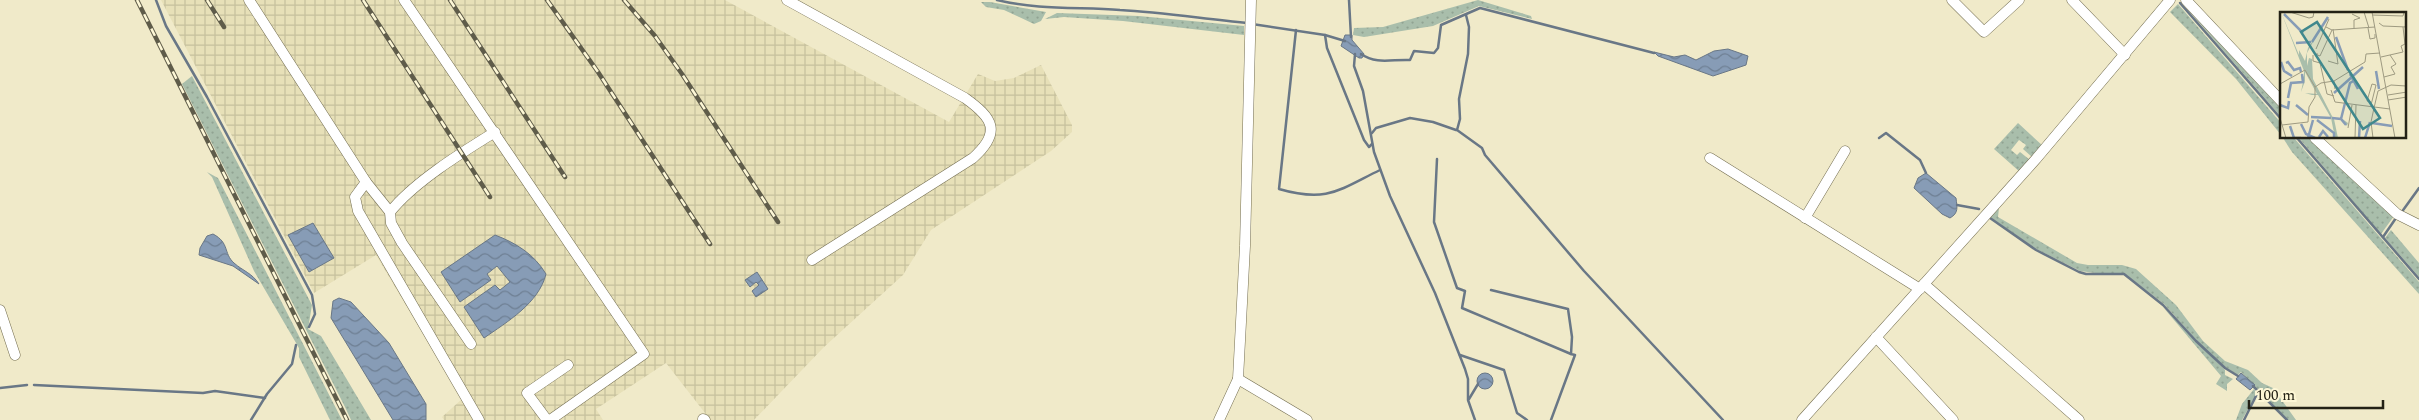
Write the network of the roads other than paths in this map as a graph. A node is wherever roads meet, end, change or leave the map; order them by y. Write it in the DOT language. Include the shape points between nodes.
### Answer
graph roads {
  1 [pos="249,0"];
  2 [pos="404,0"];
  3 [pos="787,0"];
  4 [pos="1251,0"];
  5 [pos="1952,0"];
  6 [pos="2019,0"];
  7 [pos="2072,0"];
  8 [pos="2170,0"];
  9 [pos="2186,0"];
  10 [pos="2125,55"];
  11 [pos="2280,100"];
  12 [pos="494,132"];
  13 [pos="2316,139"];
  14 [pos="1845,151"];
  15 [pos="1710,158"];
  16 [pos="366,182"];
  17 [pos="390,212"];
  18 [pos="1806,218"];
  19 [pos="2419,224"];
  20 [pos="812,260"];
  21 [pos="1922,286"];
  22 [pos="0,310"];
  23 [pos="1876,338"];
  24 [pos="470,344"];
  25 [pos="15,355"];
  26 [pos="568,365"];
  27 [pos="1238,379"];
  28 [pos="1301,418"];
  29 [pos="479,420"];
  30 [pos="549,420"];
  31 [pos="1219,420"];
  32 [pos="1802,420"];
  33 [pos="1953,420"];
  34 [pos="2078,420"];
  1 -- 16 [label="street"];
  2 -- 12 [label="street"];
  3 -- 20 [label="street" via="965,98 984,112 991,132 987,146 973,158"];
  4 -- 27 [label="street"];
  5 -- 6 [label="street" via="1984,32"];
  7 -- 10 [label="street"];
  8 -- 10 [label="street"];
  9 -- 11 [label="street"];
  10 -- 21 [label="street"];
  12 -- 17 [label="street" via="414,189"];
  12 -- 30 [label="street" via="644,354"];
  13 -- 19 [label="street" via="2397,214"];
  14 -- 18 [label="street"];
  15 -- 18 [label="street"];
  16 -- 17 [label="street"];
  16 -- 29 [label="street" via="355,197 358,211"];
  17 -- 24 [label="street" via="391,223 402,243"];
  18 -- 21 [label="street"];
  21 -- 23 [label="street"];
  21 -- 34 [label="street"];
  22 -- 25 [label="street"];
  23 -- 32 [label="street"];
  23 -- 33 [label="street"];
  26 -- 30 [label="street" via="527,393"];
  27 -- 28 [label="street"];
  27 -- 31 [label="street"];
}
